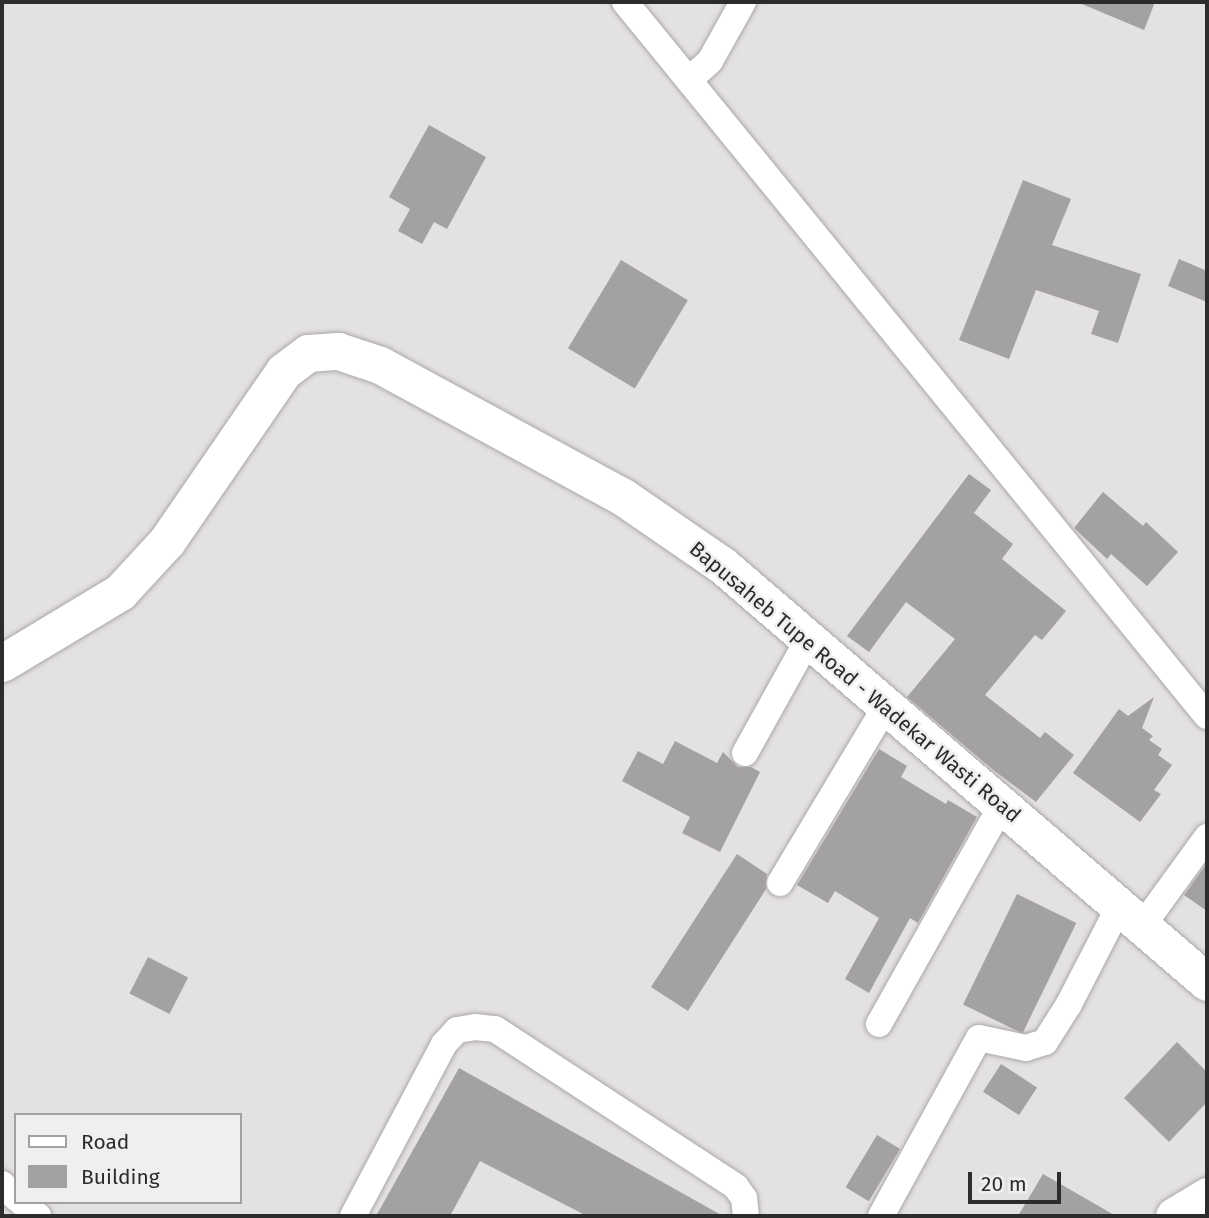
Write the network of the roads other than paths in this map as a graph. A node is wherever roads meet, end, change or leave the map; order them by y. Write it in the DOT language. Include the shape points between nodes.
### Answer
graph roads {
  1 [pos="625,2"];
  2 [pos="743,2"];
  3 [pos="689,80"];
  4 [pos="808,640"];
  5 [pos="2,663"];
  6 [pos="886,706"];
  7 [pos="1207,716"];
  8 [pos="746,753"];
  9 [pos="1002,805"];
  10 [pos="1207,837"];
  11 [pos="780,883"];
  12 [pos="1131,915"];
  13 [pos="1207,982"];
  14 [pos="878,1024"];
  15 [pos="1207,1196"];
  16 [pos="23,1204"];
  17 [pos="1207,1207"];
  18 [pos="38,1216"];
  19 [pos="353,1216"];
  20 [pos="746,1216"];
  21 [pos="881,1216"];
  22 [pos="1174,1216"];
  23 [pos="1202,1216"];
  1 -- 3 [label="street"];
  2 -- 3 [label="street" via="710,61"];
  3 -- 7 [label="street"];
  4 -- 5 [label="street, Bapusaheb Tupe Road - Wadekar Wasti Road" via="722,565 623,497 380,365 338,351 308,353 284,371 167,541 120,592"];
  4 -- 6 [label="street, Bapusaheb Tupe Road - Wadekar Wasti Road"];
  4 -- 8 [label="street"];
  6 -- 9 [label="street, Bapusaheb Tupe Road - Wadekar Wasti Road"];
  6 -- 11 [label="street"];
  9 -- 12 [label="street, Bapusaheb Tupe Road - Wadekar Wasti Road"];
  9 -- 14 [label="street"];
  10 -- 12 [label="street"];
  12 -- 13 [label="street, Bapusaheb Tupe Road - Wadekar Wasti Road"];
  12 -- 21 [label="street" via="1045,1042 1026,1048 979,1038"];
  15 -- 22 [label="street"];
  16 -- 18 [label="street"];
  17 -- 23 [label="street"];
  19 -- 20 [label="street" via="444,1044 457,1030 475,1027 495,1029 736,1187 744,1198"];
}
